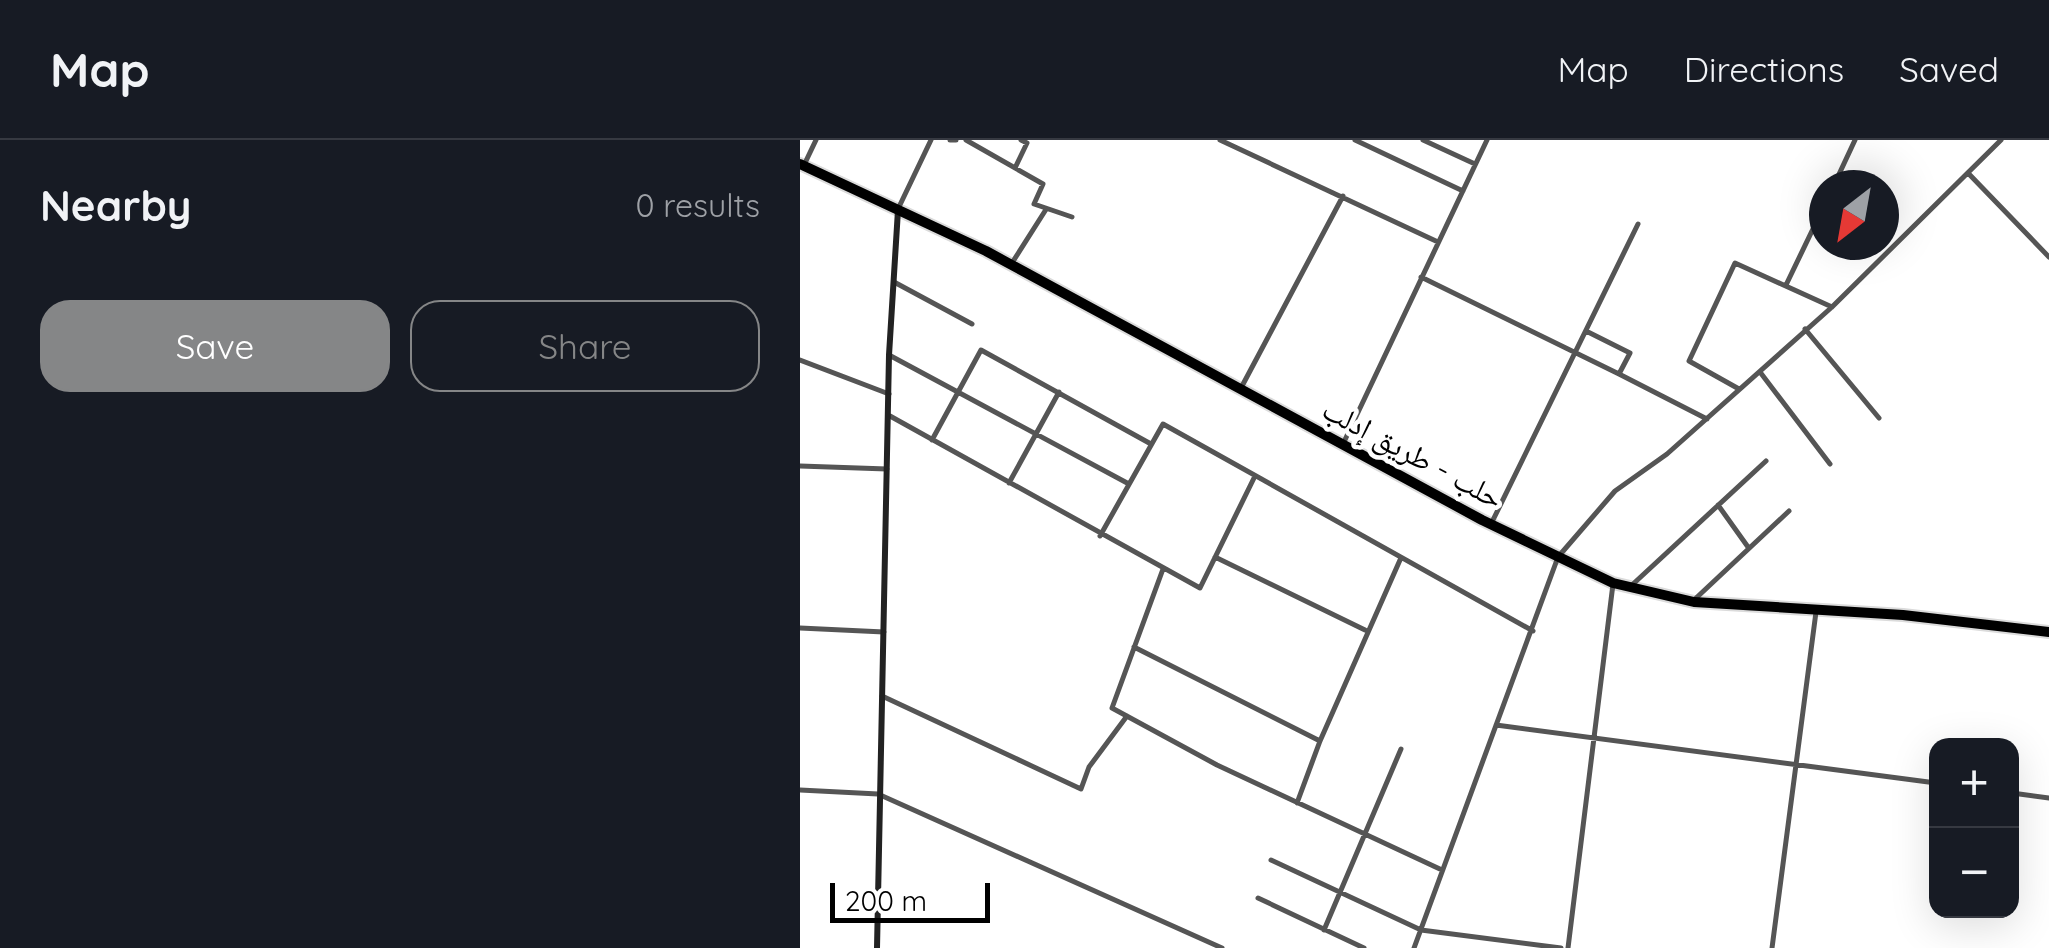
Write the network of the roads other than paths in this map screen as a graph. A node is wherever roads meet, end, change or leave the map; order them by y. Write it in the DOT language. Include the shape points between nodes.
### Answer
graph roads {
  1 [pos="816,140"];
  2 [pos="931,140"];
  3 [pos="966,140"];
  4 [pos="1021,140"];
  5 [pos="1220,140"];
  6 [pos="1355,140"];
  7 [pos="1423,140"];
  8 [pos="1486,140"];
  9 [pos="1856,140"];
  10 [pos="2001,140"];
  11 [pos="1475,164"];
  12 [pos="802,165"];
  13 [pos="1015,168"];
  14 [pos="1841,170"];
  15 [pos="1968,172"];
  16 [pos="1463,191"];
  17 [pos="1342,196"];
  18 [pos="898,209"];
  19 [pos="1045,210"];
  20 [pos="1072,216"];
  21 [pos="1638,224"];
  22 [pos="1809,237"];
  23 [pos="1438,242"];
  24 [pos="2049,257"];
  25 [pos="1012,264"];
  26 [pos="1421,277"];
  27 [pos="894,282"];
  28 [pos="1786,285"];
  29 [pos="1832,307"];
  30 [pos="972,324"];
  31 [pos="1806,329"];
  32 [pos="1585,331"];
  33 [pos="1574,352"];
  34 [pos="889,356"];
  35 [pos="800,360"];
  36 [pos="1760,372"];
  37 [pos="1619,374"];
  38 [pos="1241,388"];
  39 [pos="1740,389"];
  40 [pos="959,390"];
  41 [pos="1059,392"];
  42 [pos="889,394"];
  43 [pos="890,416"];
  44 [pos="1879,418"];
  45 [pos="1707,419"];
  46 [pos="1037,432"];
  47 [pos="932,440"];
  48 [pos="1151,444"];
  49 [pos="1343,444"];
  50 [pos="1766,461"];
  51 [pos="1830,464"];
  52 [pos="800,466"];
  53 [pos="888,469"];
  54 [pos="1254,478"];
  55 [pos="1009,483"];
  56 [pos="1129,484"];
  57 [pos="1718,505"];
  58 [pos="1790,511"];
  59 [pos="1491,525"];
  60 [pos="1100,536"];
  61 [pos="1749,548"];
  62 [pos="1215,556"];
  63 [pos="1558,556"];
  64 [pos="1401,558"];
  65 [pos="1164,568"];
  66 [pos="1613,583"];
  67 [pos="1630,587"];
  68 [pos="1692,602"];
  69 [pos="1816,609"];
  70 [pos="800,628"];
  71 [pos="1366,630"];
  72 [pos="1533,631"];
  73 [pos="884,632"];
  74 [pos="2049,632"];
  75 [pos="1134,647"];
  76 [pos="882,696"];
  77 [pos="1127,716"];
  78 [pos="1496,725"];
  79 [pos="1594,738"];
  80 [pos="1320,741"];
  81 [pos="1401,749"];
  82 [pos="1795,766"];
  83 [pos="1929,783"];
  84 [pos="800,790"];
  85 [pos="878,794"];
  86 [pos="2019,794"];
  87 [pos="2049,798"];
  88 [pos="1298,803"];
  89 [pos="1364,834"];
  90 [pos="1271,860"];
  91 [pos="1443,871"];
  92 [pos="1340,890"];
  93 [pos="1258,898"];
  94 [pos="1324,930"];
  95 [pos="1421,930"];
  96 [pos="1205,940"];
  97 [pos="877,948"];
  98 [pos="1200,948"];
  99 [pos="1222,948"];
  100 [pos="1364,948"];
  101 [pos="1414,948"];
  102 [pos="1564,948"];
  103 [pos="1772,948"];
  1 -- 12 [label="street"];
  2 -- 18 [label="street"];
  3 -- 13 [label="street"];
  4 -- 13 [label="street" via="1027,143"];
  5 -- 17 [label="street"];
  6 -- 16 [label="street"];
  7 -- 11 [label="street"];
  8 -- 11 [label="street"];
  9 -- 14 [label="street"];
  10 -- 15 [label="street"];
  11 -- 16 [label="street"];
  12 -- 18 [label="highway, حلب - طريق إدلب"];
  13 -- 19 [label="street" via="1043,184 1034,204"];
  15 -- 24 [label="street"];
  15 -- 29 [label="street"];
  16 -- 23 [label="street"];
  17 -- 23 [label="street"];
  17 -- 38 [label="street"];
  18 -- 25 [label="highway, حلب - طريق إدلب"];
  18 -- 27 [label="street"];
  19 -- 20 [label="street"];
  19 -- 25 [label="street"];
  21 -- 32 [label="street"];
  22 -- 28 [label="street"];
  23 -- 26 [label="street"];
  25 -- 38 [label="highway, حلب - طريق إدلب"];
  26 -- 33 [label="street"];
  26 -- 49 [label="street"];
  27 -- 30 [label="street"];
  27 -- 34 [label="street"];
  28 -- 29 [label="street"];
  28 -- 39 [label="street" via="1735,264 1689,362"];
  29 -- 31 [label="street"];
  31 -- 36 [label="street"];
  31 -- 44 [label="street"];
  32 -- 33 [label="street"];
  32 -- 37 [label="street" via="1630,353"];
  33 -- 37 [label="street"];
  33 -- 59 [label="street"];
  34 -- 40 [label="street"];
  34 -- 42 [label="street"];
  35 -- 42 [label="street"];
  36 -- 39 [label="street"];
  36 -- 51 [label="street"];
  37 -- 45 [label="street"];
  38 -- 49 [label="highway, حلب - طريق إدلب"];
  39 -- 45 [label="street"];
  40 -- 41 [label="street" via="981,350"];
  40 -- 46 [label="street"];
  40 -- 47 [label="street"];
  41 -- 46 [label="street"];
  41 -- 48 [label="street"];
  42 -- 43 [label="street"];
  43 -- 47 [label="street"];
  43 -- 53 [label="street"];
  45 -- 63 [label="street" via="1616,491"];
  46 -- 55 [label="street"];
  46 -- 56 [label="street"];
  47 -- 55 [label="street"];
  48 -- 54 [label="street" via="1163,424"];
  48 -- 56 [label="street"];
  49 -- 59 [label="highway, حلب - طريق إدلب"];
  50 -- 57 [label="street"];
  52 -- 53 [label="street"];
  53 -- 73 [label="street"];
  54 -- 62 [label="street"];
  54 -- 64 [label="street"];
  55 -- 60 [label="street"];
  56 -- 60 [label="street"];
  57 -- 61 [label="street"];
  57 -- 67 [label="street"];
  58 -- 61 [label="street"];
  59 -- 63 [label="highway, حلب - طريق إدلب"];
  60 -- 65 [label="street"];
  61 -- 68 [label="street"];
  62 -- 65 [label="street" via="1200,588"];
  62 -- 71 [label="street"];
  63 -- 66 [label="highway, حلب - طريق إدلب"];
  63 -- 72 [label="street"];
  64 -- 71 [label="street"];
  64 -- 72 [label="street"];
  65 -- 75 [label="street"];
  66 -- 67 [label="highway, حلب - طريق إدلب"];
  66 -- 79 [label="street"];
  67 -- 68 [label="highway, حلب - طريق إدلب"];
  68 -- 69 [label="highway, حلب - طريق إدلب"];
  69 -- 74 [label="highway, حلب - طريق إدلب"];
  69 -- 82 [label="street"];
  70 -- 73 [label="street"];
  71 -- 80 [label="street"];
  72 -- 78 [label="street"];
  73 -- 76 [label="street"];
  75 -- 77 [label="street" via="1112,708"];
  75 -- 80 [label="street"];
  76 -- 77 [label="street" via="1081,789"];
  76 -- 85 [label="street"];
  77 -- 88 [label="street"];
  78 -- 79 [label="street"];
  78 -- 91 [label="street"];
  79 -- 82 [label="street"];
  79 -- 102 [label="street"];
  80 -- 88 [label="street"];
  81 -- 89 [label="street"];
  82 -- 83 [label="street"];
  82 -- 103 [label="street"];
  84 -- 85 [label="street"];
  85 -- 96 [label="street"];
  85 -- 97 [label="street"];
  86 -- 87 [label="street"];
  88 -- 89 [label="street"];
  89 -- 91 [label="street"];
  89 -- 92 [label="street"];
  90 -- 92 [label="street"];
  91 -- 95 [label="street"];
  92 -- 94 [label="street"];
  92 -- 95 [label="street"];
  93 -- 94 [label="street"];
  94 -- 100 [label="street"];
  95 -- 101 [label="street"];
  95 -- 102 [label="street"];
  96 -- 98 [label="street"];
  96 -- 99 [label="street"];
}
